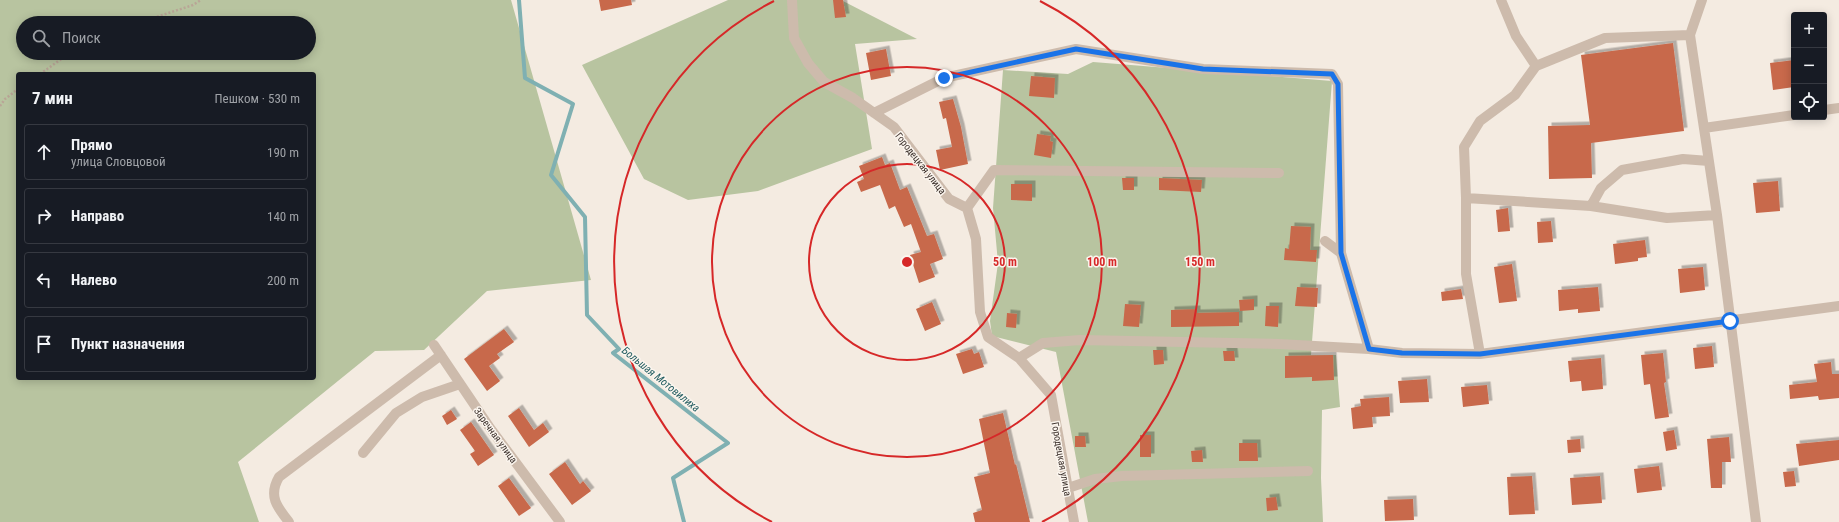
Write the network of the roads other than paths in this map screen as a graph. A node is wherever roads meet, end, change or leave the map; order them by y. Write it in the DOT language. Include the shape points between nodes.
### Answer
graph roads {
  1 [pos="792,0"];
  2 [pos="1501,0"];
  3 [pos="1702,0"];
  4 [pos="1690,35"];
  5 [pos="1536,66"];
  6 [pos="1839,108"];
  7 [pos="1827,110"];
  8 [pos="874,113"];
  9 [pos="1791,115"];
  10 [pos="1704,128"];
  11 [pos="1709,162"];
  12 [pos="1279,173"];
  13 [pos="1466,198"];
  14 [pos="1591,206"];
  15 [pos="967,208"];
  16 [pos="1717,215"];
  17 [pos="1325,241"];
  18 [pos="1341,253"];
  19 [pos="1839,306"];
  20 [pos="1730,321"];
  21 [pos="434,345"];
  22 [pos="1369,349"];
  23 [pos="1480,354"];
  24 [pos="441,355"];
  25 [pos="1019,358"];
  26 [pos="460,384"];
  27 [pos="363,453"];
  28 [pos="1308,471"];
  29 [pos="1068,488"];
  30 [pos="289,522"];
  31 [pos="560,522"];
  32 [pos="1074,522"];
  33 [pos="1756,522"];
  1 -- 8 [label="street, Городецкая улица" via="794,38 808,63 824,82"];
  2 -- 5 [label="street" via="1516,36"];
  3 -- 4 [label="street"];
  4 -- 5 [label="street" via="1605,38"];
  4 -- 10 [label="street"];
  5 -- 13 [label="street" via="1515,95 1480,121 1464,147"];
  6 -- 7 [label="street"];
  8 -- 15 [label="street, Городецкая улица" via="894,127 949,199"];
  8 -- 18 [label="street" via="944,78 1076,49 1203,69 1332,74 1338,84"];
  9 -- 10 [label="street"];
  10 -- 11 [label="street"];
  11 -- 14 [label="street" via="1683,160 1622,170 1601,188"];
  11 -- 16 [label="street"];
  12 -- 15 [label="street" via="994,170"];
  13 -- 14 [label="street"];
  13 -- 23 [label="street" via="1466,274"];
  14 -- 16 [label="street" via="1667,218"];
  15 -- 25 [label="street, Городецкая улица" via="976,239 980,312 988,337"];
  16 -- 20 [label="street"];
  17 -- 18 [label="street"];
  18 -- 22 [label="street"];
  19 -- 20 [label="street"];
  20 -- 23 [label="street"];
  20 -- 33 [label="street"];
  21 -- 24 [label="street, Заречная улица"];
  22 -- 23 [label="street" via="1402,353"];
  22 -- 25 [label="street" via="1279,344 1080,340 1043,343"];
  24 -- 26 [label="street, Заречная улица"];
  24 -- 30 [label="street" via="279,477 274,486 274,498"];
  25 -- 29 [label="street, Городецкая улица" via="1051,396"];
  26 -- 27 [label="street" via="422,397 396,413"];
  26 -- 31 [label="street, Заречная улица"];
  28 -- 29 [label="street" via="1122,476 1096,479"];
  29 -- 32 [label="street, Городецкая улица"];
}
